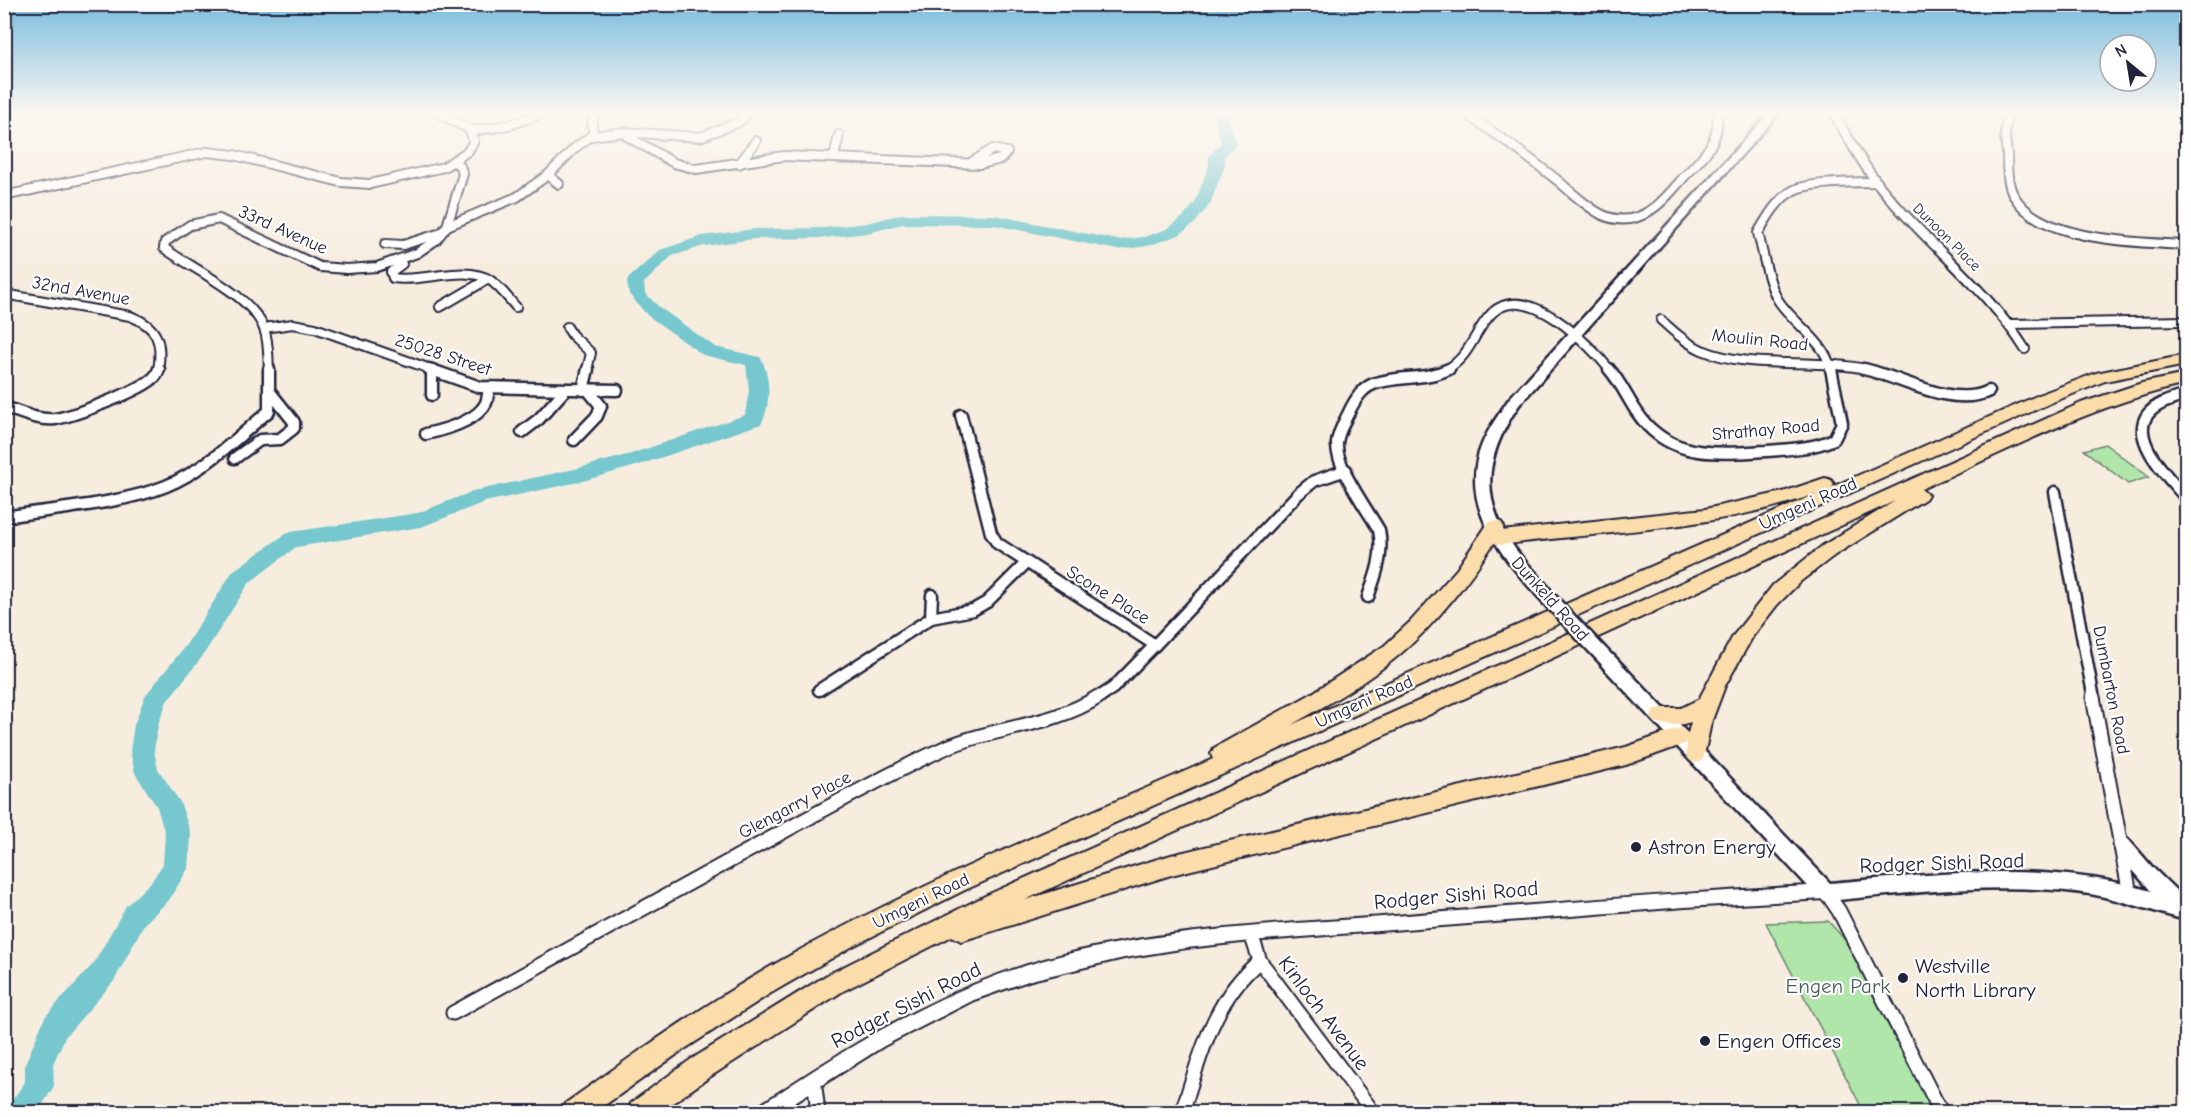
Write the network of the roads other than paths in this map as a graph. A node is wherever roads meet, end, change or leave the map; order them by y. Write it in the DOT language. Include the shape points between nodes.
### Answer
graph roads {
  1 [pos="151,164"];
  2 [pos="272,164"];
  3 [pos="447,164"];
  4 [pos="457,164"];
  5 [pos="559,164"];
  6 [pos="677,164"];
  7 [pos="739,164"];
  8 [pos="1537,164"];
  9 [pos="1695,164"];
  10 [pos="1728,164"];
  11 [pos="1866,164"];
  12 [pos="2008,164"];
  13 [pos="548,175"];
  14 [pos="1877,182"];
  15 [pos="559,184"];
  16 [pos="4,196"];
  17 [pos="444,229"];
  18 [pos="385,244"];
  19 [pos="2187,245"];
  20 [pos="408,258"];
  21 [pos="489,279"];
  22 [pos="4,294"];
  23 [pos="516,306"];
  24 [pos="440,307"];
  25 [pos="1661,320"];
  26 [pos="2187,321"];
  27 [pos="2011,324"];
  28 [pos="567,327"];
  29 [pos="264,328"];
  30 [pos="1575,335"];
  31 [pos="2025,349"];
  32 [pos="2187,360"];
  33 [pos="1830,364"];
  34 [pos="432,370"];
  35 [pos="2187,379"];
  36 [pos="489,388"];
  37 [pos="565,390"];
  38 [pos="586,390"];
  39 [pos="616,390"];
  40 [pos="1989,391"];
  41 [pos="271,393"];
  42 [pos="432,395"];
  43 [pos="2187,395"];
  44 [pos="4,407"];
  45 [pos="2021,410"];
  46 [pos="961,415"];
  47 [pos="522,432"];
  48 [pos="426,434"];
  49 [pos="574,440"];
  50 [pos="1985,454"];
  51 [pos="235,458"];
  52 [pos="1346,470"];
  53 [pos="2055,492"];
  54 [pos="2187,498"];
  55 [pos="4,517"];
  56 [pos="1500,538"];
  57 [pos="1026,563"];
  58 [pos="932,595"];
  59 [pos="1368,597"];
  60 [pos="931,618"];
  61 [pos="1155,645"];
  62 [pos="819,690"];
  63 [pos="1706,705"];
  64 [pos="1661,716"];
  65 [pos="1680,737"];
  66 [pos="1696,754"];
  67 [pos="1048,842"];
  68 [pos="2122,845"];
  69 [pos="1826,892"];
  70 [pos="2130,894"];
  71 [pos="2186,911"];
  72 [pos="1251,934"];
  73 [pos="902,948"];
  74 [pos="1260,962"];
  75 [pos="453,1013"];
  76 [pos="814,1078"];
  77 [pos="575,1113"];
  78 [pos="640,1113"];
  79 [pos="765,1113"];
  80 [pos="818,1113"];
  81 [pos="1182,1113"];
  82 [pos="1373,1113"];
  83 [pos="1941,1113"];
  1 -- 16 [label="street"];
  2 -- 3 [label="street" via="356,184 398,179"];
  4 -- 17 [label="street" via="463,174"];
  5 -- 13 [label="street, 33rd Avenue"];
  6 -- 7 [label="street" via="688,168"];
  8 -- 9 [label="street" via="1592,208 1613,219 1630,219 1649,211"];
  10 -- 30 [label="main road, Dunkeld Road"];
  11 -- 14 [label="street, Dunoon Place"];
  12 -- 19 [label="street" via="2015,199 2046,224 2071,231"];
  13 -- 15 [label="street"];
  13 -- 17 [label="street, 33rd Avenue" via="517,197"];
  14 -- 27 [label="street, Dunoon Place"];
  14 -- 33 [label="street, Strathay Road" via="1835,182 1794,190 1775,206 1758,233 1776,297 1820,345"];
  17 -- 18 [label="street" via="403,245"];
  17 -- 20 [label="street, 33rd Avenue" via="428,246"];
  20 -- 21 [label="street" via="391,272 393,278 409,281 473,275"];
  20 -- 29 [label="street, 33rd Avenue" via="376,267 320,267 219,219 194,224 167,239 164,248 250,308"];
  21 -- 23 [label="street"];
  21 -- 24 [label="street"];
  22 -- 44 [label="street, 32nd Avenue" via="130,316 144,322 158,338 159,370 144,385 62,417 40,418"];
  25 -- 33 [label="street, Moulin Road" via="1688,344 1712,354"];
  26 -- 27 [label="street"];
  27 -- 31 [label="street, Dunoon Place"];
  28 -- 38 [label="street" via="573,338 591,353"];
  29 -- 34 [label="street, 25028 Street" via="293,324 315,328"];
  29 -- 41 [label="street"];
  30 -- 33 [label="street, Strathay Road" via="1616,377 1651,429 1670,442 1703,453 1815,446 1834,439 1842,423"];
  30 -- 52 [label="street, Strathay Road" via="1535,308 1512,303 1499,306 1455,366 1431,375 1375,383 1361,390 1338,441 1338,455"];
  30 -- 56 [label="main road, Dunkeld Road" via="1514,402 1490,437 1482,475 1485,500"];
  32 -- 45 [label="highway, Umgeni Road" via="2102,377"];
  33 -- 40 [label="street, Moulin Road" via="1869,369 1962,397 1974,398"];
  34 -- 36 [label="street, 25028 Street"];
  34 -- 42 [label="street"];
  35 -- 50 [label="highway, Umgeni Road" via="2117,396"];
  36 -- 37 [label="street, 25028 Street"];
  36 -- 48 [label="street" via="486,402 475,413 439,432"];
  37 -- 38 [label="street, 25028 Street"];
  37 -- 47 [label="street"];
  38 -- 39 [label="street, 25028 Street"];
  38 -- 49 [label="street" via="601,406 600,412"];
  41 -- 51 [label="street" via="280,399 294,428 275,441 260,440"];
  41 -- 55 [label="street" via="269,411 260,421 214,458 166,486 130,497"];
  43 -- 54 [label="street" via="2154,409 2142,432 2150,452"];
  45 -- 56 [label="highway" via="1807,492 1654,522"];
  45 -- 67 [label="highway, Umgeni Road"];
  46 -- 57 [label="street, Scone Place" via="993,539"];
  50 -- 63 [label="highway" via="1817,559 1780,590 1743,636"];
  50 -- 73 [label="highway, Umgeni Road" via="1052,876"];
  52 -- 59 [label="street, Strathay Road" via="1383,543"];
  52 -- 61 [label="street, Scone Place" via="1314,480 1298,494"];
  53 -- 68 [label="street, Dumbarton Road"];
  56 -- 64 [label="main road, Dunkeld Road, bridge" via="1519,568"];
  56 -- 67 [label="highway" via="1488,556 1463,574 1391,651 1318,699 1214,758"];
  57 -- 60 [label="street" via="979,607"];
  57 -- 61 [label="street, Scone Place"];
  58 -- 60 [label="street"];
  60 -- 62 [label="street"];
  61 -- 75 [label="street, Glengarry Place" via="1113,688 1094,701 934,752"];
  63 -- 64 [label="highway" via="1683,716"];
  63 -- 66 [label="highway"];
  64 -- 65 [label="main road, Dunkeld Road"];
  65 -- 66 [label="main road, Dunkeld Road"];
  65 -- 73 [label="highway" via="1626,756 1171,865"];
  66 -- 69 [label="main road, Dunkeld Road"];
  67 -- 77 [label="highway, Umgeni Road" via="904,908 805,959 682,1036"];
  68 -- 70 [label="street, Dumbarton Road"];
  68 -- 71 [label="main road"];
  69 -- 70 [label="main road, Rodger Sishi Road" via="1994,881 2074,884"];
  69 -- 72 [label="street, Rodger Sishi Road"];
  69 -- 83 [label="street"];
  70 -- 71 [label="main road, Rodger Sishi Road"];
  72 -- 74 [label="street, Kinloch Avenue"];
  72 -- 76 [label="street, Rodger Sishi Road" via="1117,950 998,982 936,1010"];
  73 -- 78 [label="highway, Umgeni Road" via="772,1021"];
  74 -- 81 [label="street" via="1237,980 1221,1005"];
  74 -- 82 [label="street, Kinloch Avenue"];
  76 -- 79 [label="street, Rodger Sishi Road"];
  76 -- 80 [label="street"];
}
